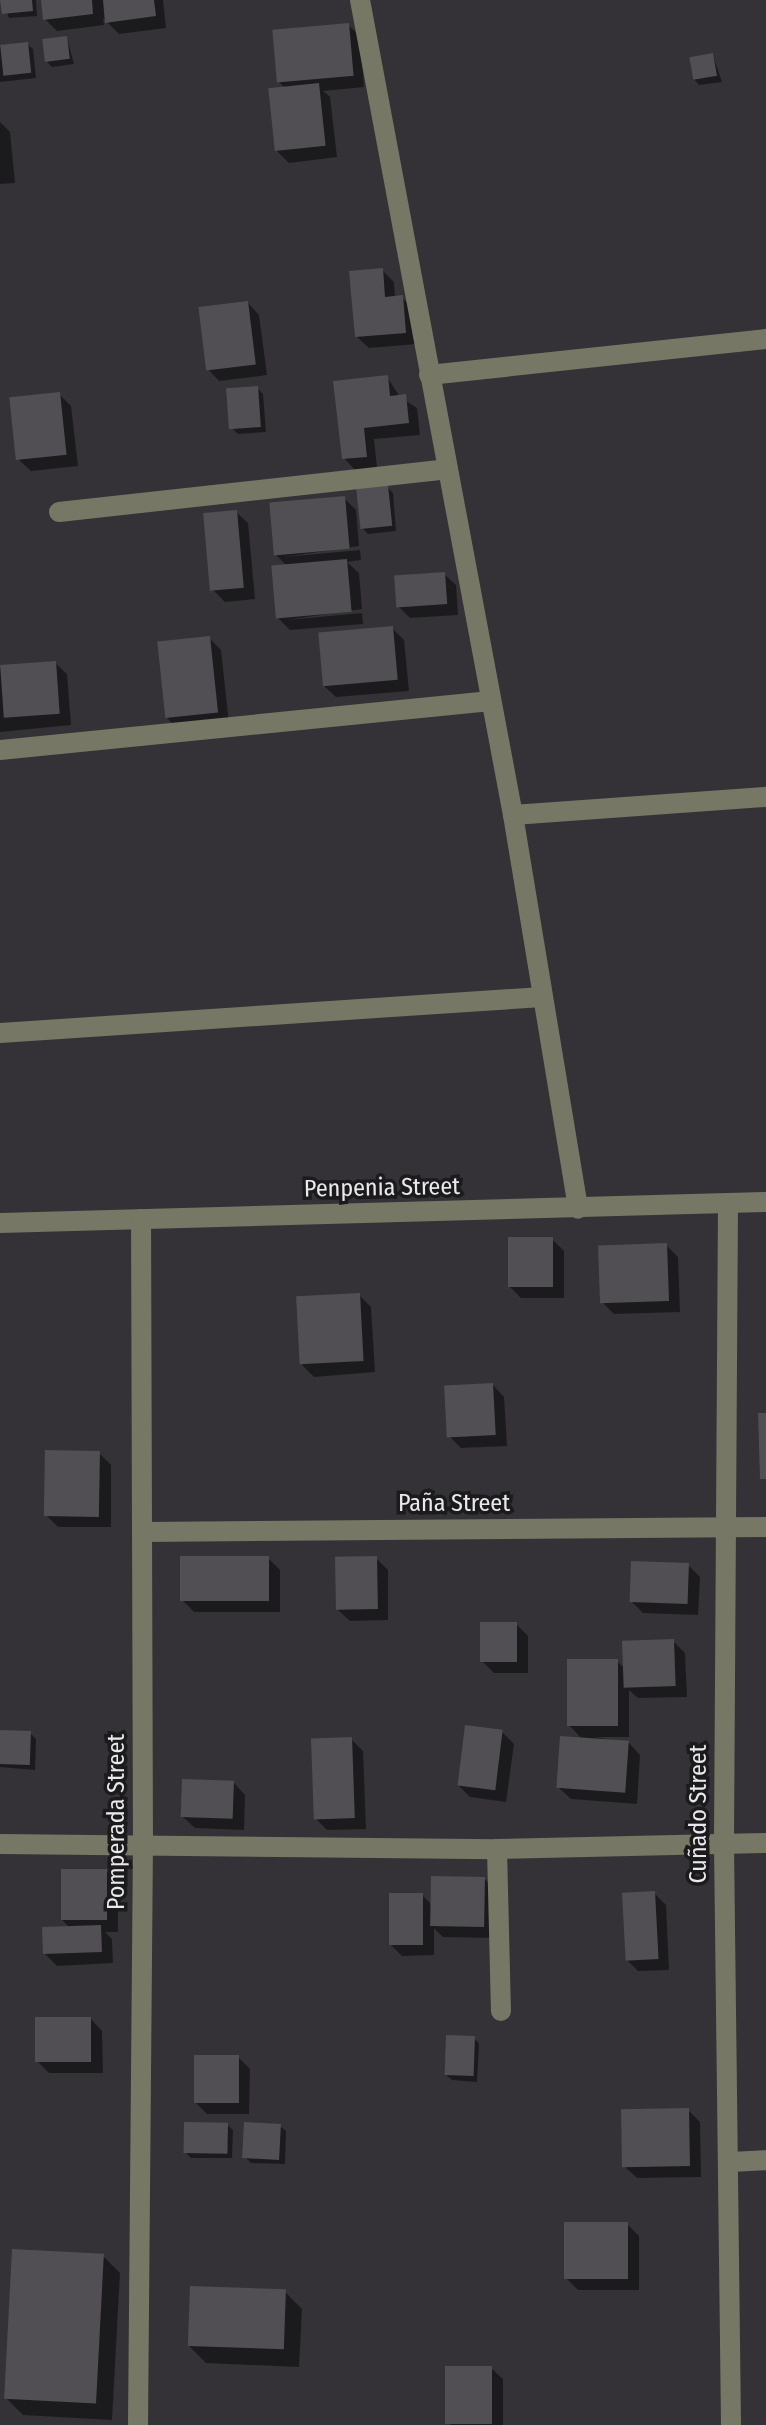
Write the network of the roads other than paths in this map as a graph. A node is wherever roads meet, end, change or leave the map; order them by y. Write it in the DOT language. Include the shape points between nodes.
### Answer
graph roads {
  1 [pos="360,0"];
  2 [pos="766,339"];
  3 [pos="429,375"];
  4 [pos="447,469"];
  5 [pos="59,512"];
  6 [pos="491,701"];
  7 [pos="0,750"];
  8 [pos="766,797"];
  9 [pos="513,815"];
  10 [pos="542,997"];
  11 [pos="0,1033"];
  12 [pos="766,1202"];
  13 [pos="728,1203"];
  14 [pos="578,1209"];
  15 [pos="141,1219"];
  16 [pos="0,1223"];
  17 [pos="766,1527"];
  18 [pos="724,1529"];
  19 [pos="142,1532"];
  20 [pos="766,1843"];
  21 [pos="0,1844"];
  22 [pos="724,1844"];
  23 [pos="143,1846"];
  24 [pos="497,1849"];
  25 [pos="501,2011"];
  26 [pos="766,2160"];
  27 [pos="731,2162"];
  28 [pos="138,2425"];
  29 [pos="731,2425"];
  1 -- 3 [label="street"];
  2 -- 3 [label="street"];
  3 -- 4 [label="street"];
  4 -- 5 [label="street"];
  4 -- 6 [label="street"];
  6 -- 7 [label="street"];
  6 -- 9 [label="street"];
  8 -- 9 [label="street"];
  9 -- 10 [label="street"];
  10 -- 11 [label="street"];
  10 -- 14 [label="street"];
  12 -- 13 [label="street, Penpenia Street"];
  13 -- 14 [label="street, Penpenia Street"];
  13 -- 18 [label="street, Cuñado Street"];
  14 -- 15 [label="street, Penpenia Street"];
  15 -- 16 [label="street, Penpenia Street"];
  15 -- 19 [label="street, Pomperada Street"];
  17 -- 18 [label="street, Paña Street"];
  18 -- 19 [label="street, Paña Street"];
  18 -- 22 [label="street, Cuñado Street"];
  19 -- 23 [label="street, Pomperada Street"];
  20 -- 22 [label="street"];
  21 -- 23 [label="street"];
  22 -- 24 [label="street"];
  22 -- 27 [label="street, Cuñado Street"];
  23 -- 24 [label="street"];
  23 -- 28 [label="street, Pomperada Street"];
  24 -- 25 [label="street"];
  26 -- 27 [label="street"];
  27 -- 29 [label="street, Cuñado Street"];
}
